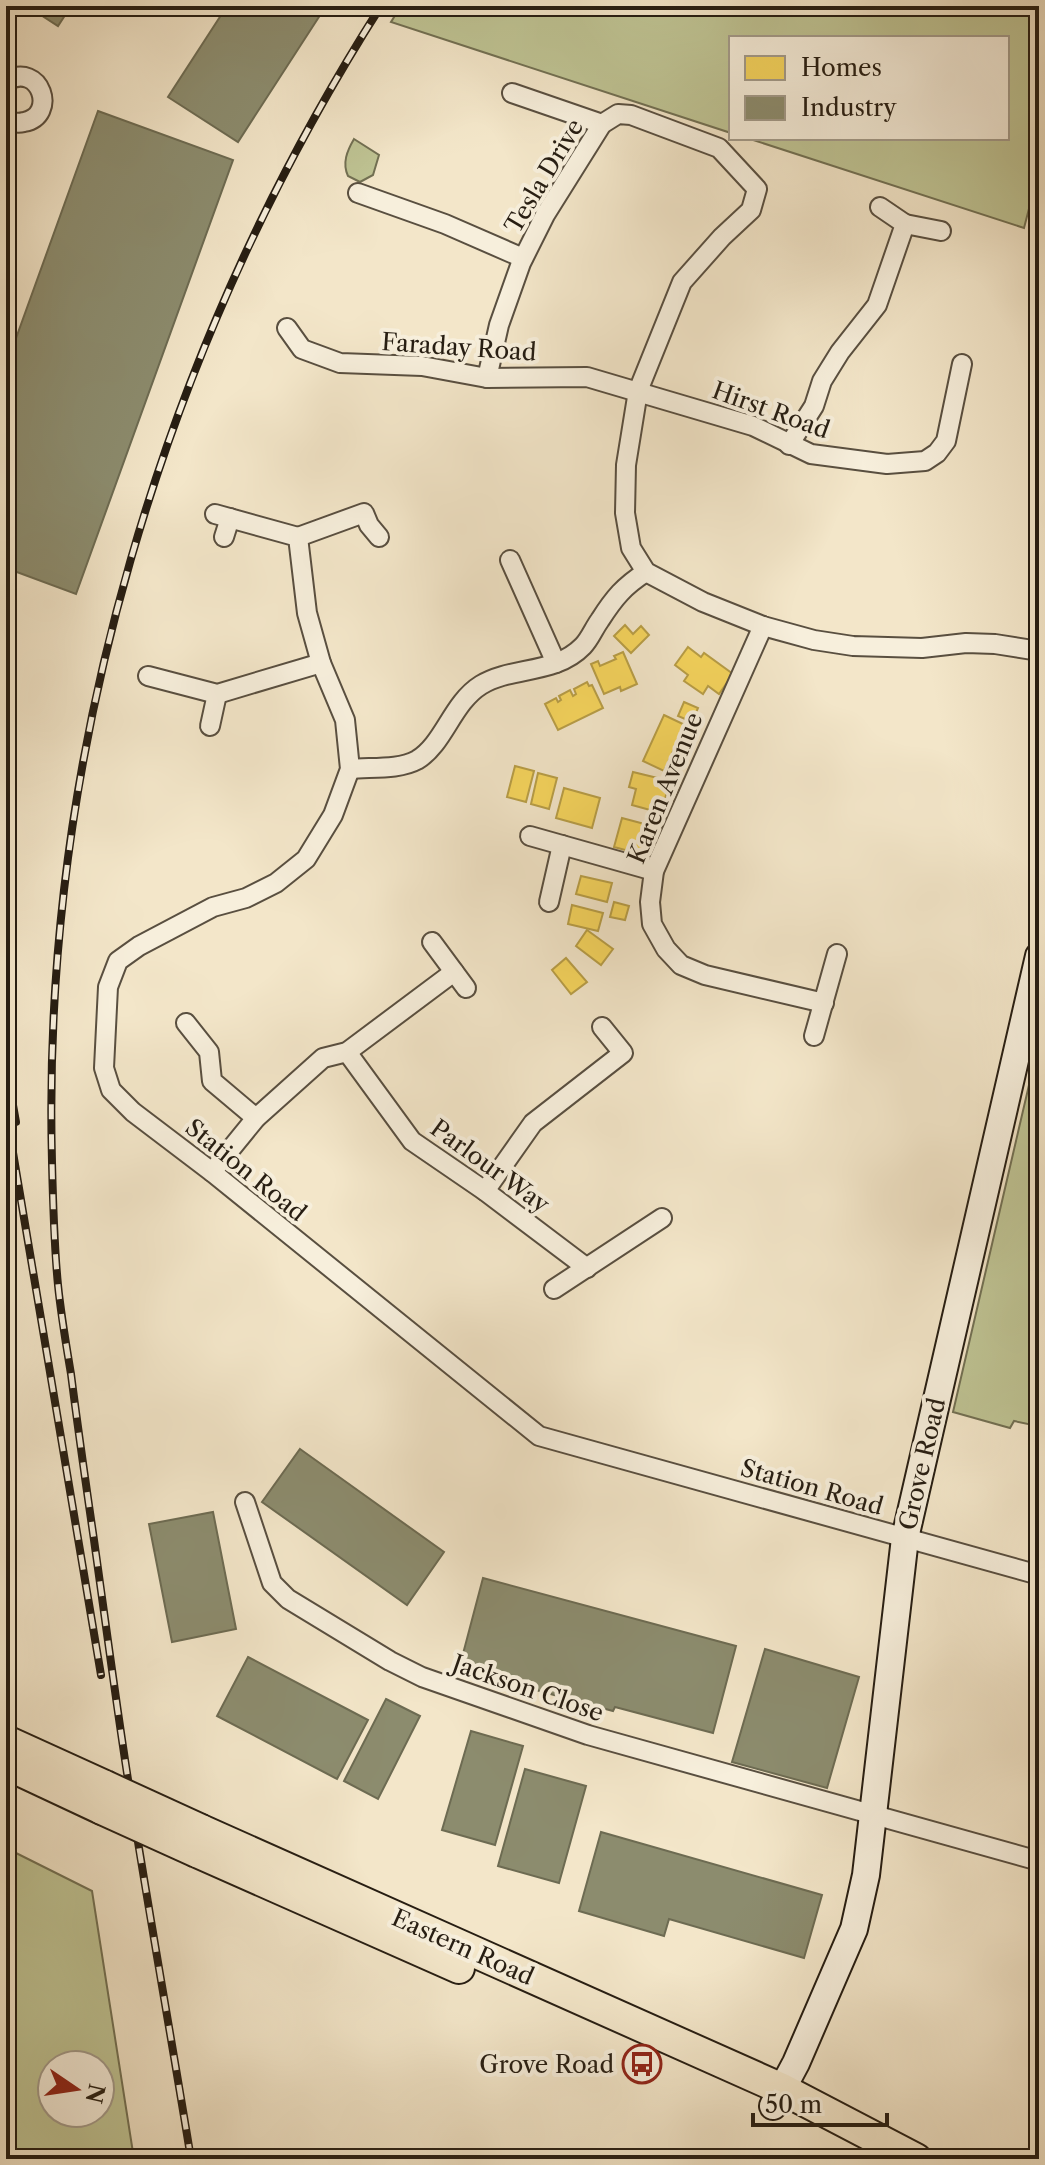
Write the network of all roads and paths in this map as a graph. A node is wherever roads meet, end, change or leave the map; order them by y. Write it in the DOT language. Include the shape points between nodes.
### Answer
graph roads {
  1 [pos="6,81"];
  2 [pos="512,93"];
  3 [pos="6,118"];
  4 [pos="602,124"];
  5 [pos="358,193"];
  6 [pos="880,207"];
  7 [pos="905,224"];
  8 [pos="941,231"];
  9 [pos="523,258"];
  10 [pos="287,328"];
  11 [pos="962,364"];
  12 [pos="487,378"];
  13 [pos="638,391"];
  14 [pos="789,445"];
  15 [pos="224,537"];
  16 [pos="298,537"];
  17 [pos="379,537"];
  18 [pos="510,560"];
  19 [pos="646,572"];
  20 [pos="763,626"];
  21 [pos="1039,651"];
  22 [pos="321,663"];
  23 [pos="556,663"];
  24 [pos="148,676"];
  25 [pos="217,694"];
  26 [pos="210,726"];
  27 [pos="350,769"];
  28 [pos="530,836"];
  29 [pos="562,845"];
  30 [pos="654,871"];
  31 [pos="549,902"];
  32 [pos="432,942"];
  33 [pos="837,954"];
  34 [pos="1039,956"];
  35 [pos="454,972"];
  36 [pos="466,988"];
  37 [pos="824,1003"];
  38 [pos="186,1023"];
  39 [pos="602,1027"];
  40 [pos="814,1036"];
  41 [pos="347,1052"];
  42 [pos="256,1118"];
  43 [pos="212,1172"];
  44 [pos="485,1191"];
  45 [pos="662,1218"];
  46 [pos="587,1268"];
  47 [pos="554,1289"];
  48 [pos="245,1502"];
  49 [pos="905,1538"];
  50 [pos="1039,1575"];
  51 [pos="6,1741"];
  52 [pos="6,1764"];
  53 [pos="103,1797"];
  54 [pos="872,1814"];
  55 [pos="1039,1861"];
  56 [pos="778,2098"];
  57 [pos="874,2159"];
  58 [pos="916,2159"];
  1 -- 3 [label="street" via="30,79 43,96 43,105 31,120"];
  2 -- 4 [label="street"];
  4 -- 9 [label="street, Tesla Drive"];
  4 -- 13 [label="street, Tesla Drive" via="618,114 631,115 719,148 757,189 751,210 682,282"];
  5 -- 9 [label="street"];
  6 -- 7 [label="street"];
  7 -- 8 [label="street"];
  7 -- 14 [label="street" via="877,305 840,352"];
  9 -- 12 [label="street, Tesla Drive"];
  10 -- 12 [label="street, Faraday Road" via="302,349 340,363 422,366"];
  11 -- 14 [label="street, Hirst Road" via="946,441 925,461 887,464 811,454"];
  12 -- 13 [label="street, Faraday Road" via="587,377"];
  13 -- 14 [label="street, Hirst Road" via="753,426"];
  13 -- 19 [label="street" via="626,465 625,513 631,548"];
  15 -- 16 [label="street" via="222,516"];
  16 -- 17 [label="street" via="364,513"];
  16 -- 22 [label="street, Station Road" via="307,613"];
  18 -- 23 [label="street"];
  19 -- 20 [label="street"];
  19 -- 23 [label="street" via="611,601 583,646"];
  20 -- 21 [label="street" via="853,646 966,643"];
  20 -- 30 [label="street, Karen Avenue"];
  22 -- 25 [label="street"];
  22 -- 27 [label="street, Station Road" via="345,720"];
  23 -- 27 [label="street" via="478,686 419,759"];
  24 -- 25 [label="street"];
  25 -- 26 [label="street"];
  27 -- 43 [label="street, Station Road" via="333,815 306,859 276,883 213,907 139,946 118,961 108,987 104,1068 111,1090"];
  28 -- 29 [label="street"];
  29 -- 30 [label="street"];
  29 -- 31 [label="street"];
  30 -- 37 [label="street, Karen Avenue" via="652,924 681,965"];
  32 -- 35 [label="street"];
  33 -- 37 [label="street"];
  34 -- 49 [label="street, Grove Road"];
  35 -- 36 [label="street"];
  35 -- 41 [label="street"];
  37 -- 40 [label="street"];
  38 -- 42 [label="street" via="209,1052 212,1081"];
  39 -- 44 [label="street" via="623,1053 533,1123"];
  41 -- 42 [label="street" via="323,1058"];
  41 -- 44 [label="street, Parlour Way" via="412,1141"];
  42 -- 43 [label="street"];
  43 -- 49 [label="street, Station Road" via="539,1436"];
  44 -- 46 [label="street, Parlour Way"];
  45 -- 46 [label="street"];
  46 -- 47 [label="street"];
  48 -- 54 [label="street, Jackson Close" via="272,1583 288,1599 422,1677 588,1735"];
  49 -- 50 [label="street, Station Road"];
  49 -- 54 [label="street, Grove Road"];
  51 -- 53 [label="main road, Eastern Road"];
  52 -- 53 [label="main road, Eastern Road"];
  53 -- 56 [label="main road, Eastern Road, bridge"];
  54 -- 55 [label="street, Jackson Close"];
  54 -- 56 [label="street, Grove Road" via="854,1929"];
  56 -- 57 [label="main road, Eastern Road"];
  56 -- 58 [label="main road, Eastern Road"];
}
